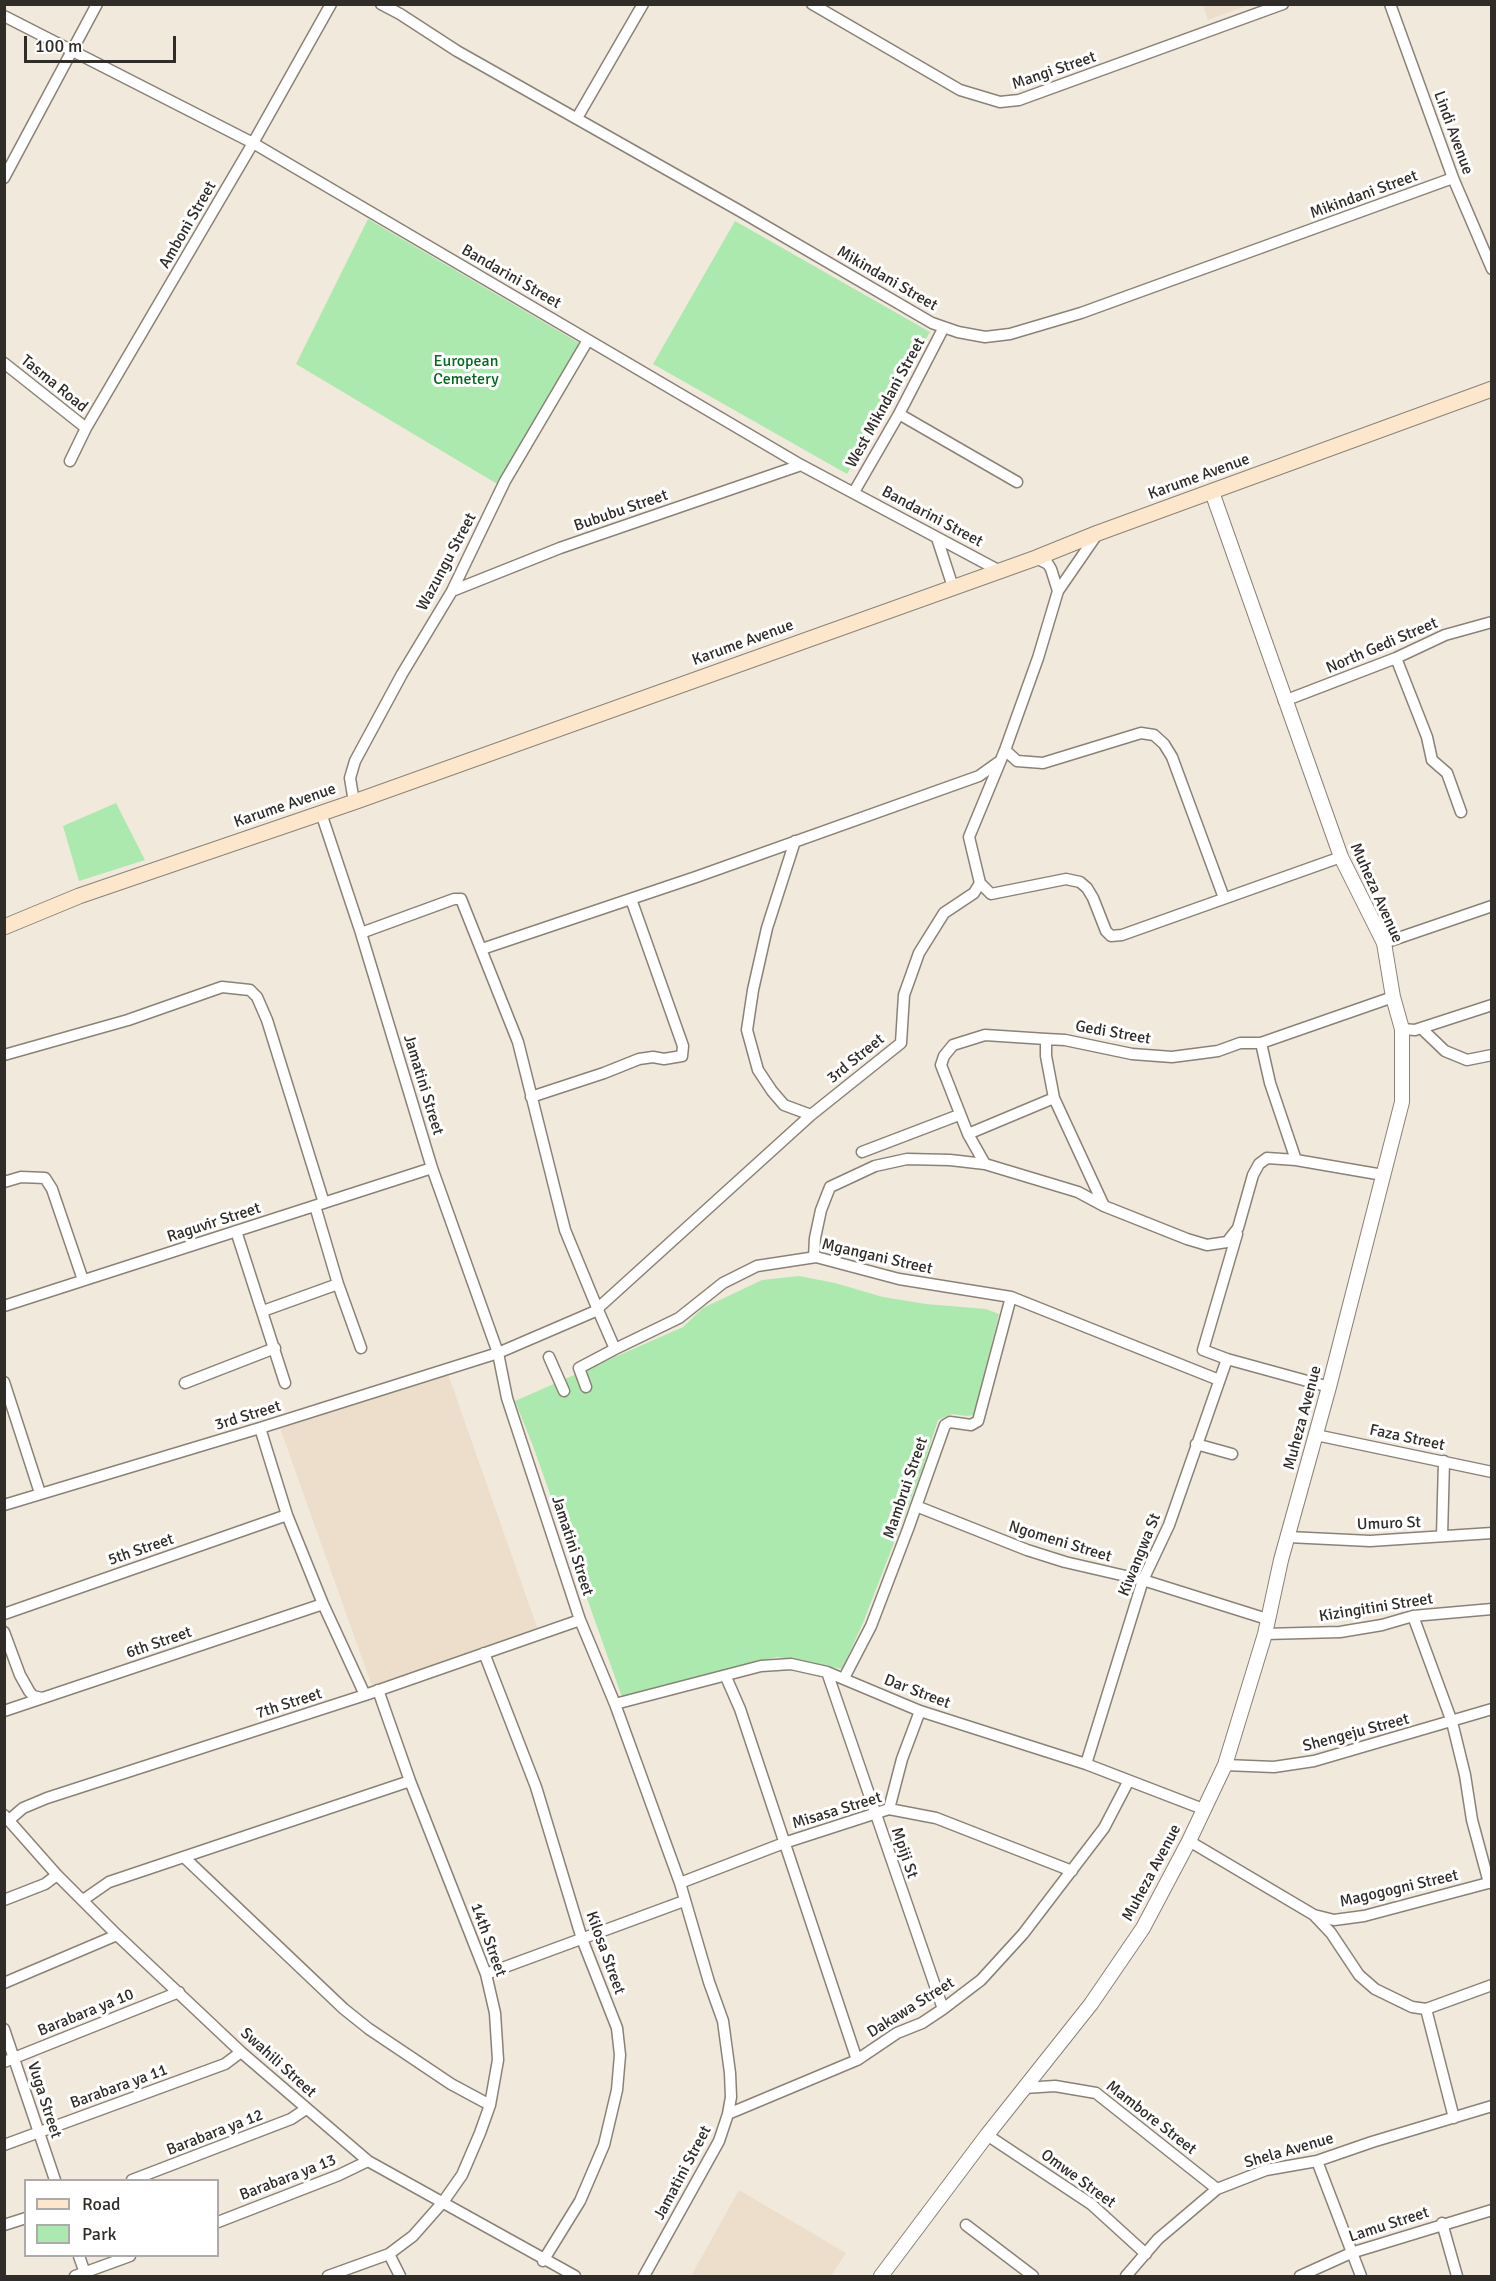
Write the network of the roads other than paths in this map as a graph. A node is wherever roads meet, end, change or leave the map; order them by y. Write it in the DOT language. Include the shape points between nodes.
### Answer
graph roads {
  1 [pos="97,4"];
  2 [pos="331,4"];
  3 [pos="381,4"];
  4 [pos="643,4"];
  5 [pos="812,4"];
  6 [pos="1283,4"];
  7 [pos="1390,4"];
  8 [pos="403,9"];
  9 [pos="4,16"];
  10 [pos="72,51"];
  11 [pos="576,118"];
  12 [pos="253,143"];
  13 [pos="4,178"];
  14 [pos="1453,178"];
  15 [pos="1491,269"];
  16 [pos="944,327"];
  17 [pos="588,340"];
  18 [pos="4,363"];
  19 [pos="1491,389"];
  20 [pos="899,414"];
  21 [pos="86,428"];
  22 [pos="70,461"];
  23 [pos="801,465"];
  24 [pos="1017,483"];
  25 [pos="854,492"];
  26 [pos="1212,492"];
  27 [pos="1098,533"];
  28 [pos="937,538"];
  29 [pos="1036,558"];
  30 [pos="998,570"];
  31 [pos="953,586"];
  32 [pos="452,591"];
  33 [pos="1058,591"];
  34 [pos="1491,622"];
  35 [pos="1396,658"];
  36 [pos="1284,701"];
  37 [pos="1003,755"];
  38 [pos="354,802"];
  39 [pos="1461,812"];
  40 [pos="321,813"];
  41 [pos="795,841"];
  42 [pos="1341,857"];
  43 [pos="980,884"];
  44 [pos="631,898"];
  45 [pos="1224,898"];
  46 [pos="1491,906"];
  47 [pos="4,927"];
  48 [pos="361,933"];
  49 [pos="1384,943"];
  50 [pos="482,949"];
  51 [pos="1393,997"];
  52 [pos="1491,1005"];
  53 [pos="1421,1028"];
  54 [pos="1402,1029"];
  55 [pos="1046,1039"];
  56 [pos="1261,1043"];
  57 [pos="4,1055"];
  58 [pos="1491,1055"];
  59 [pos="531,1096"];
  60 [pos="1054,1098"];
  61 [pos="811,1114"];
  62 [pos="959,1115"];
  63 [pos="968,1134"];
  64 [pos="862,1152"];
  65 [pos="1296,1160"];
  66 [pos="985,1164"];
  67 [pos="432,1168"];
  68 [pos="1383,1175"];
  69 [pos="4,1182"];
  70 [pos="320,1204"];
  71 [pos="1104,1206"];
  72 [pos="1238,1228"];
  73 [pos="236,1231"];
  74 [pos="814,1257"];
  75 [pos="83,1280"];
  76 [pos="338,1284"];
  77 [pos="1011,1297"];
  78 [pos="4,1306"];
  79 [pos="598,1310"];
  80 [pos="263,1311"];
  81 [pos="274,1348"];
  82 [pos="361,1348"];
  83 [pos="615,1349"];
  84 [pos="498,1353"];
  85 [pos="549,1357"];
  86 [pos="1227,1359"];
  87 [pos="1219,1380"];
  88 [pos="4,1382"];
  89 [pos="185,1383"];
  90 [pos="285,1383"];
  91 [pos="586,1387"];
  92 [pos="1329,1388"];
  93 [pos="564,1391"];
  94 [pos="260,1428"];
  95 [pos="1316,1435"];
  96 [pos="1196,1444"];
  97 [pos="1232,1454"];
  98 [pos="1444,1461"];
  99 [pos="1491,1472"];
  100 [pos="40,1493"];
  101 [pos="4,1504"];
  102 [pos="916,1506"];
  103 [pos="287,1515"];
  104 [pos="1491,1533"];
  105 [pos="1442,1536"];
  106 [pos="1288,1537"];
  107 [pos="1143,1580"];
  108 [pos="323,1604"];
  109 [pos="1491,1609"];
  110 [pos="4,1614"];
  111 [pos="1413,1616"];
  112 [pos="1267,1619"];
  113 [pos="580,1620"];
  114 [pos="4,1632"];
  115 [pos="1265,1634"];
  116 [pos="484,1653"];
  117 [pos="827,1672"];
  118 [pos="726,1677"];
  119 [pos="844,1678"];
  120 [pos="378,1690"];
  121 [pos="365,1695"];
  122 [pos="42,1698"];
  123 [pos="615,1704"];
  124 [pos="1491,1709"];
  125 [pos="4,1711"];
  126 [pos="920,1711"];
  127 [pos="1452,1722"];
  128 [pos="1086,1764"];
  129 [pos="1225,1765"];
  130 [pos="410,1781"];
  131 [pos="1128,1782"];
  132 [pos="889,1809"];
  133 [pos="1203,1809"];
  134 [pos="874,1812"];
  135 [pos="7,1817"];
  136 [pos="1189,1841"];
  137 [pos="784,1843"];
  138 [pos="184,1857"];
  139 [pos="1072,1871"];
  140 [pos="57,1875"];
  141 [pos="1490,1882"];
  142 [pos="680,1883"];
  143 [pos="4,1900"];
  144 [pos="83,1900"];
  145 [pos="684,1901"];
  146 [pos="1314,1915"];
  147 [pos="117,1935"];
  148 [pos="582,1939"];
  149 [pos="486,1974"];
  150 [pos="4,1983"];
  151 [pos="1491,1985"];
  152 [pos="179,1992"];
  153 [pos="943,2009"];
  154 [pos="1426,2009"];
  155 [pos="4,2030"];
  156 [pos="241,2052"];
  157 [pos="9,2060"];
  158 [pos="857,2060"];
  159 [pos="1024,2088"];
  160 [pos="490,2105"];
  161 [pos="1491,2106"];
  162 [pos="306,2109"];
  163 [pos="728,2114"];
  164 [pos="1454,2118"];
  165 [pos="39,2133"];
  166 [pos="987,2135"];
  167 [pos="4,2145"];
  168 [pos="368,2161"];
  169 [pos="1317,2161"];
  170 [pos="54,2179"];
  171 [pos="137,2179"];
  172 [pos="1217,2189"];
  173 [pos="443,2202"];
  174 [pos="1491,2210"];
  175 [pos="24,2219"];
  176 [pos="219,2222"];
  177 [pos="1442,2223"];
  178 [pos="4,2224"];
  179 [pos="966,2225"];
  180 [pos="1351,2253"];
  181 [pos="389,2254"];
  182 [pos="1146,2254"];
  183 [pos="79,2257"];
  184 [pos="127,2257"];
  185 [pos="543,2261"];
  186 [pos="82,2275"];
  187 [pos="328,2277"];
  188 [pos="400,2277"];
  189 [pos="575,2277"];
  190 [pos="644,2277"];
  191 [pos="880,2277"];
  192 [pos="1033,2277"];
  193 [pos="1126,2277"];
  194 [pos="1300,2277"];
  195 [pos="1361,2277"];
  196 [pos="1457,2277"];
  1 -- 10 [label="street"];
  2 -- 12 [label="street, Amboni Street"];
  3 -- 8 [label="street, Mikindani Street"];
  4 -- 11 [label="street"];
  5 -- 6 [label="street, Mangi Street" via="960,90 1000,102 1019,100"];
  7 -- 14 [label="street, Lindi Avenue"];
  8 -- 11 [label="street, Mikindani Street" via="457,51"];
  9 -- 10 [label="street, Bandarini Street"];
  10 -- 12 [label="street, Bandarini Street"];
  10 -- 13 [label="street"];
  11 -- 16 [label="street, Mikindani Street"];
  12 -- 17 [label="street, Bandarini Street"];
  12 -- 21 [label="street, Amboni Street"];
  14 -- 15 [label="street, Lindi Avenue"];
  14 -- 16 [label="street, Mikindani Street" via="1033,328 985,337"];
  16 -- 20 [label="street, West Mikndani Street"];
  17 -- 23 [label="street, Bandarini Street"];
  17 -- 32 [label="street, Wazungu Street" via="505,481"];
  18 -- 21 [label="street, Tasma Road"];
  19 -- 26 [label="main road, Karume Avenue"];
  20 -- 24 [label="street"];
  20 -- 25 [label="street, West Mikndani Street"];
  21 -- 22 [label="street, Amboni Street"];
  23 -- 25 [label="street, Bandarini Street"];
  23 -- 32 [label="street, Bububu Street" via="560,548"];
  25 -- 28 [label="street, Bandarini Street"];
  26 -- 27 [label="main road, Karume Avenue"];
  26 -- 36 [label="street, Muheza Avenue"];
  27 -- 29 [label="main road, Karume Avenue"];
  27 -- 33 [label="street"];
  28 -- 30 [label="street, Bandarini Street"];
  28 -- 31 [label="street"];
  29 -- 30 [label="main road, Karume Avenue"];
  29 -- 33 [label="street" via="1048,564"];
  30 -- 31 [label="main road, Karume Avenue"];
  31 -- 38 [label="main road, Karume Avenue"];
  32 -- 38 [label="street, Wazungu Street" via="355,761 350,778"];
  33 -- 37 [label="street"];
  34 -- 35 [label="street, North Gedi Street" via="1445,635"];
  35 -- 36 [label="street, North Gedi Street"];
  35 -- 39 [label="street" via="1432,760 1447,773"];
  36 -- 42 [label="street, Muheza Avenue"];
  37 -- 41 [label="street" via="980,776"];
  37 -- 43 [label="street" via="969,837"];
  37 -- 45 [label="street" via="1017,761 1043,763 1141,733 1154,735 1172,757"];
  38 -- 40 [label="main road, Karume Avenue"];
  40 -- 47 [label="main road, Karume Avenue" via="79,896"];
  40 -- 48 [label="street, Jamatini Street"];
  41 -- 44 [label="street"];
  41 -- 61 [label="street" via="766,928 747,1030 758,1070 772,1091 784,1105"];
  42 -- 45 [label="street"];
  42 -- 49 [label="street, Muheza Avenue"];
  43 -- 45 [label="street" via="992,894 1066,879 1080,882 1087,888 1111,936"];
  43 -- 61 [label="street, 3rd Street" via="974,893 944,913 919,954 904,995 901,1043"];
  44 -- 50 [label="street"];
  44 -- 59 [label="street" via="683,1046 682,1056 639,1059"];
  46 -- 49 [label="street"];
  48 -- 50 [label="street" via="461,899"];
  48 -- 67 [label="street, Jamatini Street"];
  49 -- 51 [label="street, Muheza Avenue"];
  50 -- 59 [label="street" via="518,1042"];
  51 -- 54 [label="street, Muheza Avenue"];
  51 -- 56 [label="street, Gedi Street"];
  52 -- 53 [label="street"];
  53 -- 54 [label="street"];
  53 -- 58 [label="street" via="1445,1051 1467,1060"];
  54 -- 68 [label="street, Muheza Avenue" via="1402,1102"];
  55 -- 56 [label="street, Gedi Street" via="1172,1057 1218,1051 1239,1043"];
  55 -- 60 [label="street"];
  55 -- 62 [label="street, Gedi Street" via="985,1035 953,1045 941,1065"];
  56 -- 65 [label="street"];
  57 -- 70 [label="street" via="128,1020 222,987 250,990 264,1013"];
  59 -- 79 [label="street" via="565,1230"];
  60 -- 63 [label="street"];
  60 -- 71 [label="street"];
  61 -- 79 [label="street, 3rd Street"];
  62 -- 63 [label="street, Gedi Street"];
  62 -- 64 [label="street"];
  63 -- 66 [label="street, Gedi Street"];
  65 -- 68 [label="street"];
  65 -- 72 [label="street" via="1267,1158 1259,1164"];
  66 -- 71 [label="street" via="1078,1192"];
  66 -- 74 [label="street" via="907,1159 874,1166 830,1186 821,1210"];
  67 -- 70 [label="street, Raguvir Street"];
  67 -- 84 [label="street, Jamatini Street"];
  68 -- 92 [label="street, Muheza Avenue"];
  69 -- 75 [label="street" via="21,1176 45,1178"];
  70 -- 73 [label="street, Raguvir Street"];
  70 -- 76 [label="street"];
  71 -- 72 [label="street" via="1207,1245 1227,1242"];
  72 -- 86 [label="street" via="1203,1350"];
  73 -- 75 [label="street, Raguvir Street"];
  73 -- 80 [label="street"];
  74 -- 77 [label="street, Mgangani Street" via="899,1280"];
  74 -- 83 [label="street, Mgangani Street" via="757,1266 723,1283 679,1318"];
  75 -- 78 [label="street, Raguvir Street"];
  76 -- 80 [label="street"];
  76 -- 82 [label="street"];
  77 -- 87 [label="street, Mgangani Street"];
  77 -- 102 [label="street, Mambrui Street" via="978,1421 971,1425 945,1424"];
  79 -- 83 [label="street"];
  79 -- 84 [label="street"];
  80 -- 81 [label="street"];
  81 -- 89 [label="street"];
  81 -- 90 [label="street"];
  83 -- 91 [label="street, Mgangani Street" via="579,1368"];
  84 -- 94 [label="street, 3rd Street"];
  84 -- 113 [label="street, Jamatini Street" via="507,1398"];
  85 -- 93 [label="street"];
  86 -- 87 [label="street, Kiwangwa St"];
  86 -- 92 [label="street"];
  87 -- 96 [label="street, Kiwangwa St"];
  88 -- 100 [label="street"];
  92 -- 95 [label="street, Muheza Avenue"];
  94 -- 100 [label="street, 3rd Street"];
  94 -- 103 [label="street"];
  95 -- 98 [label="street, Faza Street"];
  95 -- 106 [label="street, Muheza Avenue"];
  96 -- 97 [label="street"];
  96 -- 107 [label="street, Kiwangwa St" via="1169,1525"];
  98 -- 99 [label="street, Faza Street"];
  98 -- 105 [label="street"];
  100 -- 101 [label="street, 3rd Street"];
  102 -- 107 [label="street, Ngomeni Street" via="1037,1553"];
  102 -- 119 [label="street, Mambrui Street" via="871,1626"];
  103 -- 108 [label="street"];
  103 -- 110 [label="street, 5th Street"];
  104 -- 105 [label="street, Umuro St"];
  105 -- 106 [label="street, Umuro St" via="1370,1541"];
  106 -- 112 [label="street, Muheza Avenue"];
  107 -- 112 [label="street, Ngomeni Street"];
  107 -- 128 [label="street, Kiwangwa St"];
  108 -- 121 [label="street"];
  108 -- 122 [label="street, 6th Street"];
  109 -- 111 [label="street, Kizingitini Street"];
  111 -- 115 [label="street, Kizingitini Street" via="1340,1632"];
  111 -- 127 [label="street"];
  112 -- 115 [label="street, Muheza Avenue"];
  113 -- 116 [label="street, 7th Street"];
  113 -- 123 [label="street, Jamatini Street"];
  114 -- 122 [label="street" via="28,1691"];
  115 -- 129 [label="street, Muheza Avenue"];
  116 -- 120 [label="street, 7th Street"];
  116 -- 148 [label="street, Kilosa Street" via="536,1787"];
  117 -- 118 [label="street, Dar Street" via="791,1664 761,1666"];
  117 -- 119 [label="street, Dar Street"];
  117 -- 134 [label="street, Mpiji St"];
  118 -- 123 [label="street, Dar Street"];
  118 -- 137 [label="street"];
  119 -- 126 [label="street, Dar Street"];
  120 -- 121 [label="street, 7th Street"];
  120 -- 130 [label="street, 14th Street"];
  121 -- 135 [label="street, 7th Street" via="47,1798"];
  122 -- 125 [label="street, 6th Street"];
  123 -- 142 [label="street, Jamatini Street"];
  124 -- 127 [label="street, Shengeju Street"];
  126 -- 128 [label="street, Dar Street"];
  126 -- 132 [label="street"];
  127 -- 129 [label="street, Shengeju Street" via="1314,1761 1274,1767"];
  127 -- 141 [label="street" via="1472,1820"];
  128 -- 131 [label="street, Dar Street"];
  129 -- 133 [label="street, Muheza Avenue"];
  130 -- 138 [label="street"];
  130 -- 149 [label="street, 14th Street"];
  131 -- 133 [label="street, Dar Street"];
  131 -- 139 [label="street, Dakawa Street" via="1104,1828"];
  132 -- 134 [label="street, Misasa Street"];
  132 -- 139 [label="street, Misasa Street" via="936,1818"];
  133 -- 136 [label="street, Muheza Avenue"];
  134 -- 137 [label="street, Misasa Street"];
  134 -- 153 [label="street, Mpiji St"];
  135 -- 140 [label="street, Swahili Street"];
  136 -- 146 [label="street, Magogogni Street"];
  136 -- 159 [label="street, Muheza Avenue" via="1143,1928 1091,2004"];
  137 -- 142 [label="street, Misasa Street"];
  137 -- 158 [label="street"];
  138 -- 144 [label="street" via="109,1882"];
  138 -- 160 [label="street" via="344,2009 450,2084"];
  139 -- 153 [label="street, Dakawa Street" via="981,1980"];
  140 -- 143 [label="street" via="45,1884"];
  140 -- 144 [label="street, Swahili Street"];
  141 -- 146 [label="street, Magogogni Street" via="1364,1916 1334,1920"];
  142 -- 145 [label="street, Jamatini Street"];
  144 -- 147 [label="street, Swahili Street"];
  145 -- 148 [label="street"];
  145 -- 163 [label="street, Jamatini Street" via="723,2021 730,2073"];
  146 -- 154 [label="street" via="1359,1976 1375,1989 1412,2007"];
  147 -- 150 [label="street"];
  147 -- 152 [label="street, Swahili Street"];
  148 -- 149 [label="street"];
  148 -- 185 [label="street, Kilosa Street" via="617,2028 617,2090 604,2145 580,2201"];
  149 -- 160 [label="street, 14th Street" via="495,2013 498,2060"];
  151 -- 154 [label="street"];
  152 -- 156 [label="street, Swahili Street"];
  152 -- 157 [label="street, Barabara ya 10"];
  153 -- 158 [label="street, Dakawa Street"];
  154 -- 164 [label="street"];
  155 -- 157 [label="street, Vuga Street"];
  156 -- 162 [label="street, Swahili Street"];
  156 -- 165 [label="street, Barabara ya 11" via="225,2064"];
  157 -- 165 [label="street, Vuga Street"];
  158 -- 163 [label="street, Dakawa Street"];
  159 -- 166 [label="street, Muheza Avenue"];
  159 -- 172 [label="street, Mambore Street" via="1055,2086 1096,2093"];
  160 -- 173 [label="street, 14th Street" via="462,2175"];
  161 -- 164 [label="street, Shela Avenue"];
  162 -- 168 [label="street, Swahili Street"];
  162 -- 171 [label="street, Barabara ya 12" via="291,2119"];
  163 -- 190 [label="street, Jamatini Street" via="719,2141"];
  164 -- 169 [label="street, Shela Avenue"];
  165 -- 167 [label="street, Barabara ya 11"];
  165 -- 170 [label="street, Vuga Street"];
  166 -- 182 [label="street, Omwe Street" via="1091,2204"];
  166 -- 191 [label="street, Muheza Avenue"];
  168 -- 173 [label="street, Swahili Street"];
  168 -- 176 [label="street, Barabara ya 13"];
  169 -- 172 [label="street, Shela Avenue" via="1266,2170"];
  169 -- 180 [label="street"];
  172 -- 182 [label="street, Shela Avenue"];
  173 -- 181 [label="street, 14th Street" via="413,2236"];
  173 -- 185 [label="street, Swahili Street"];
  174 -- 177 [label="street, Lamu Street"];
  175 -- 178 [label="street"];
  177 -- 180 [label="street, Lamu Street"];
  177 -- 196 [label="street"];
  179 -- 192 [label="street"];
  180 -- 194 [label="street, Lamu Street"];
  180 -- 195 [label="street"];
  181 -- 187 [label="street, 14th Street"];
  181 -- 188 [label="street"];
  182 -- 193 [label="street, Shela Avenue"];
  183 -- 186 [label="street"];
  184 -- 186 [label="street"];
  185 -- 189 [label="street, Swahili Street"];
}
